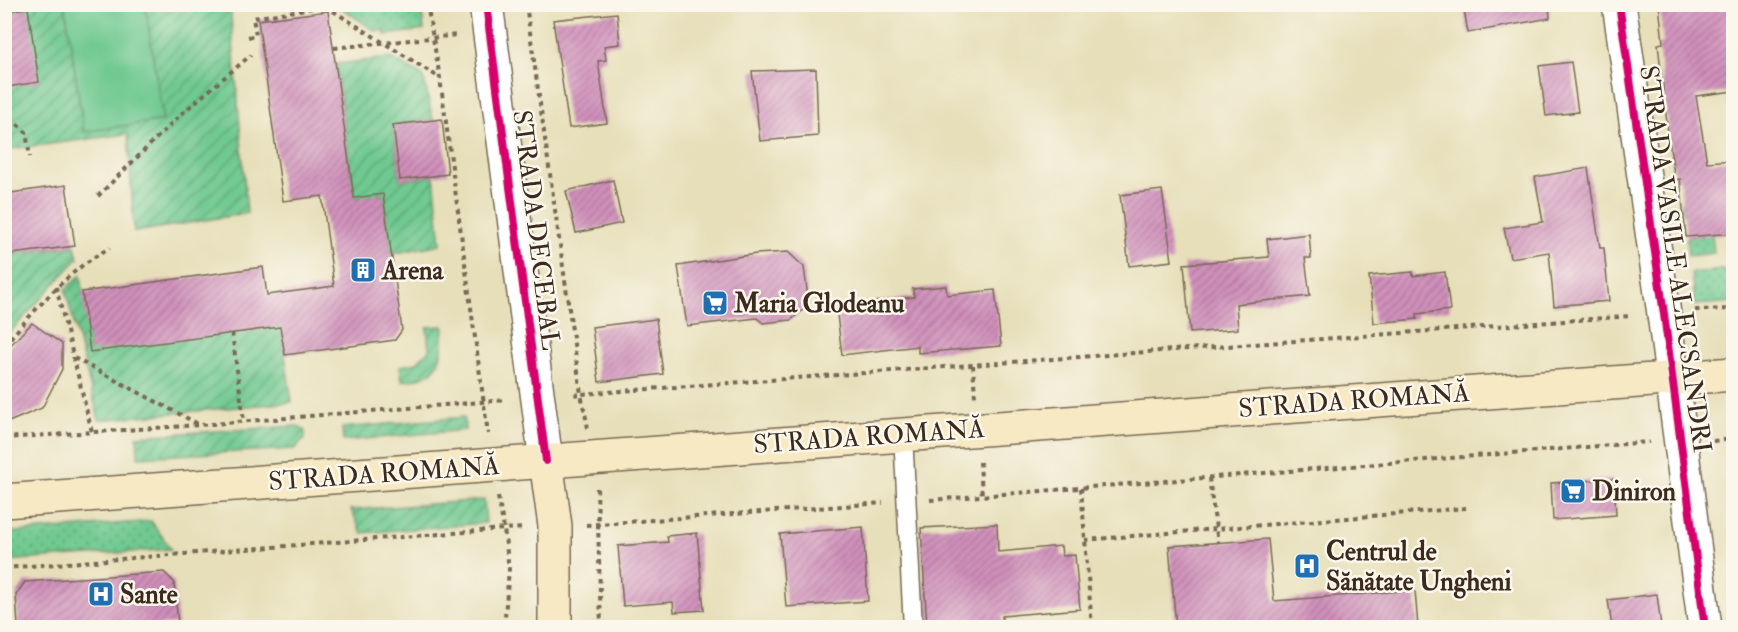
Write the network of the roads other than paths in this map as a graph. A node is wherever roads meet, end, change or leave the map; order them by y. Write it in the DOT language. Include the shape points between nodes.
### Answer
graph roads {
  1 [pos="486,4"];
  2 [pos="1618,4"];
  3 [pos="1734,374"];
  4 [pos="1673,378"];
  5 [pos="903,434"];
  6 [pos="546,461"];
  7 [pos="4,501"];
  8 [pos="555,627"];
  9 [pos="913,627"];
  10 [pos="1705,627"];
  1 -- 6 [label="street, STRADA DECEBAL"];
  2 -- 4 [label="street, STRADA VASILE ALECSANDRI"];
  3 -- 4 [label="main road, STRADA ROMANĂ"];
  4 -- 5 [label="main road, STRADA ROMANĂ"];
  4 -- 10 [label="street, STRADA VASILE ALECSANDRI"];
  5 -- 6 [label="main road, STRADA ROMANĂ"];
  5 -- 9 [label="lane"];
  6 -- 7 [label="main road, STRADA ROMANĂ"];
  6 -- 8 [label="main road, STRADA DECEBAL" via="555,526"];
}
